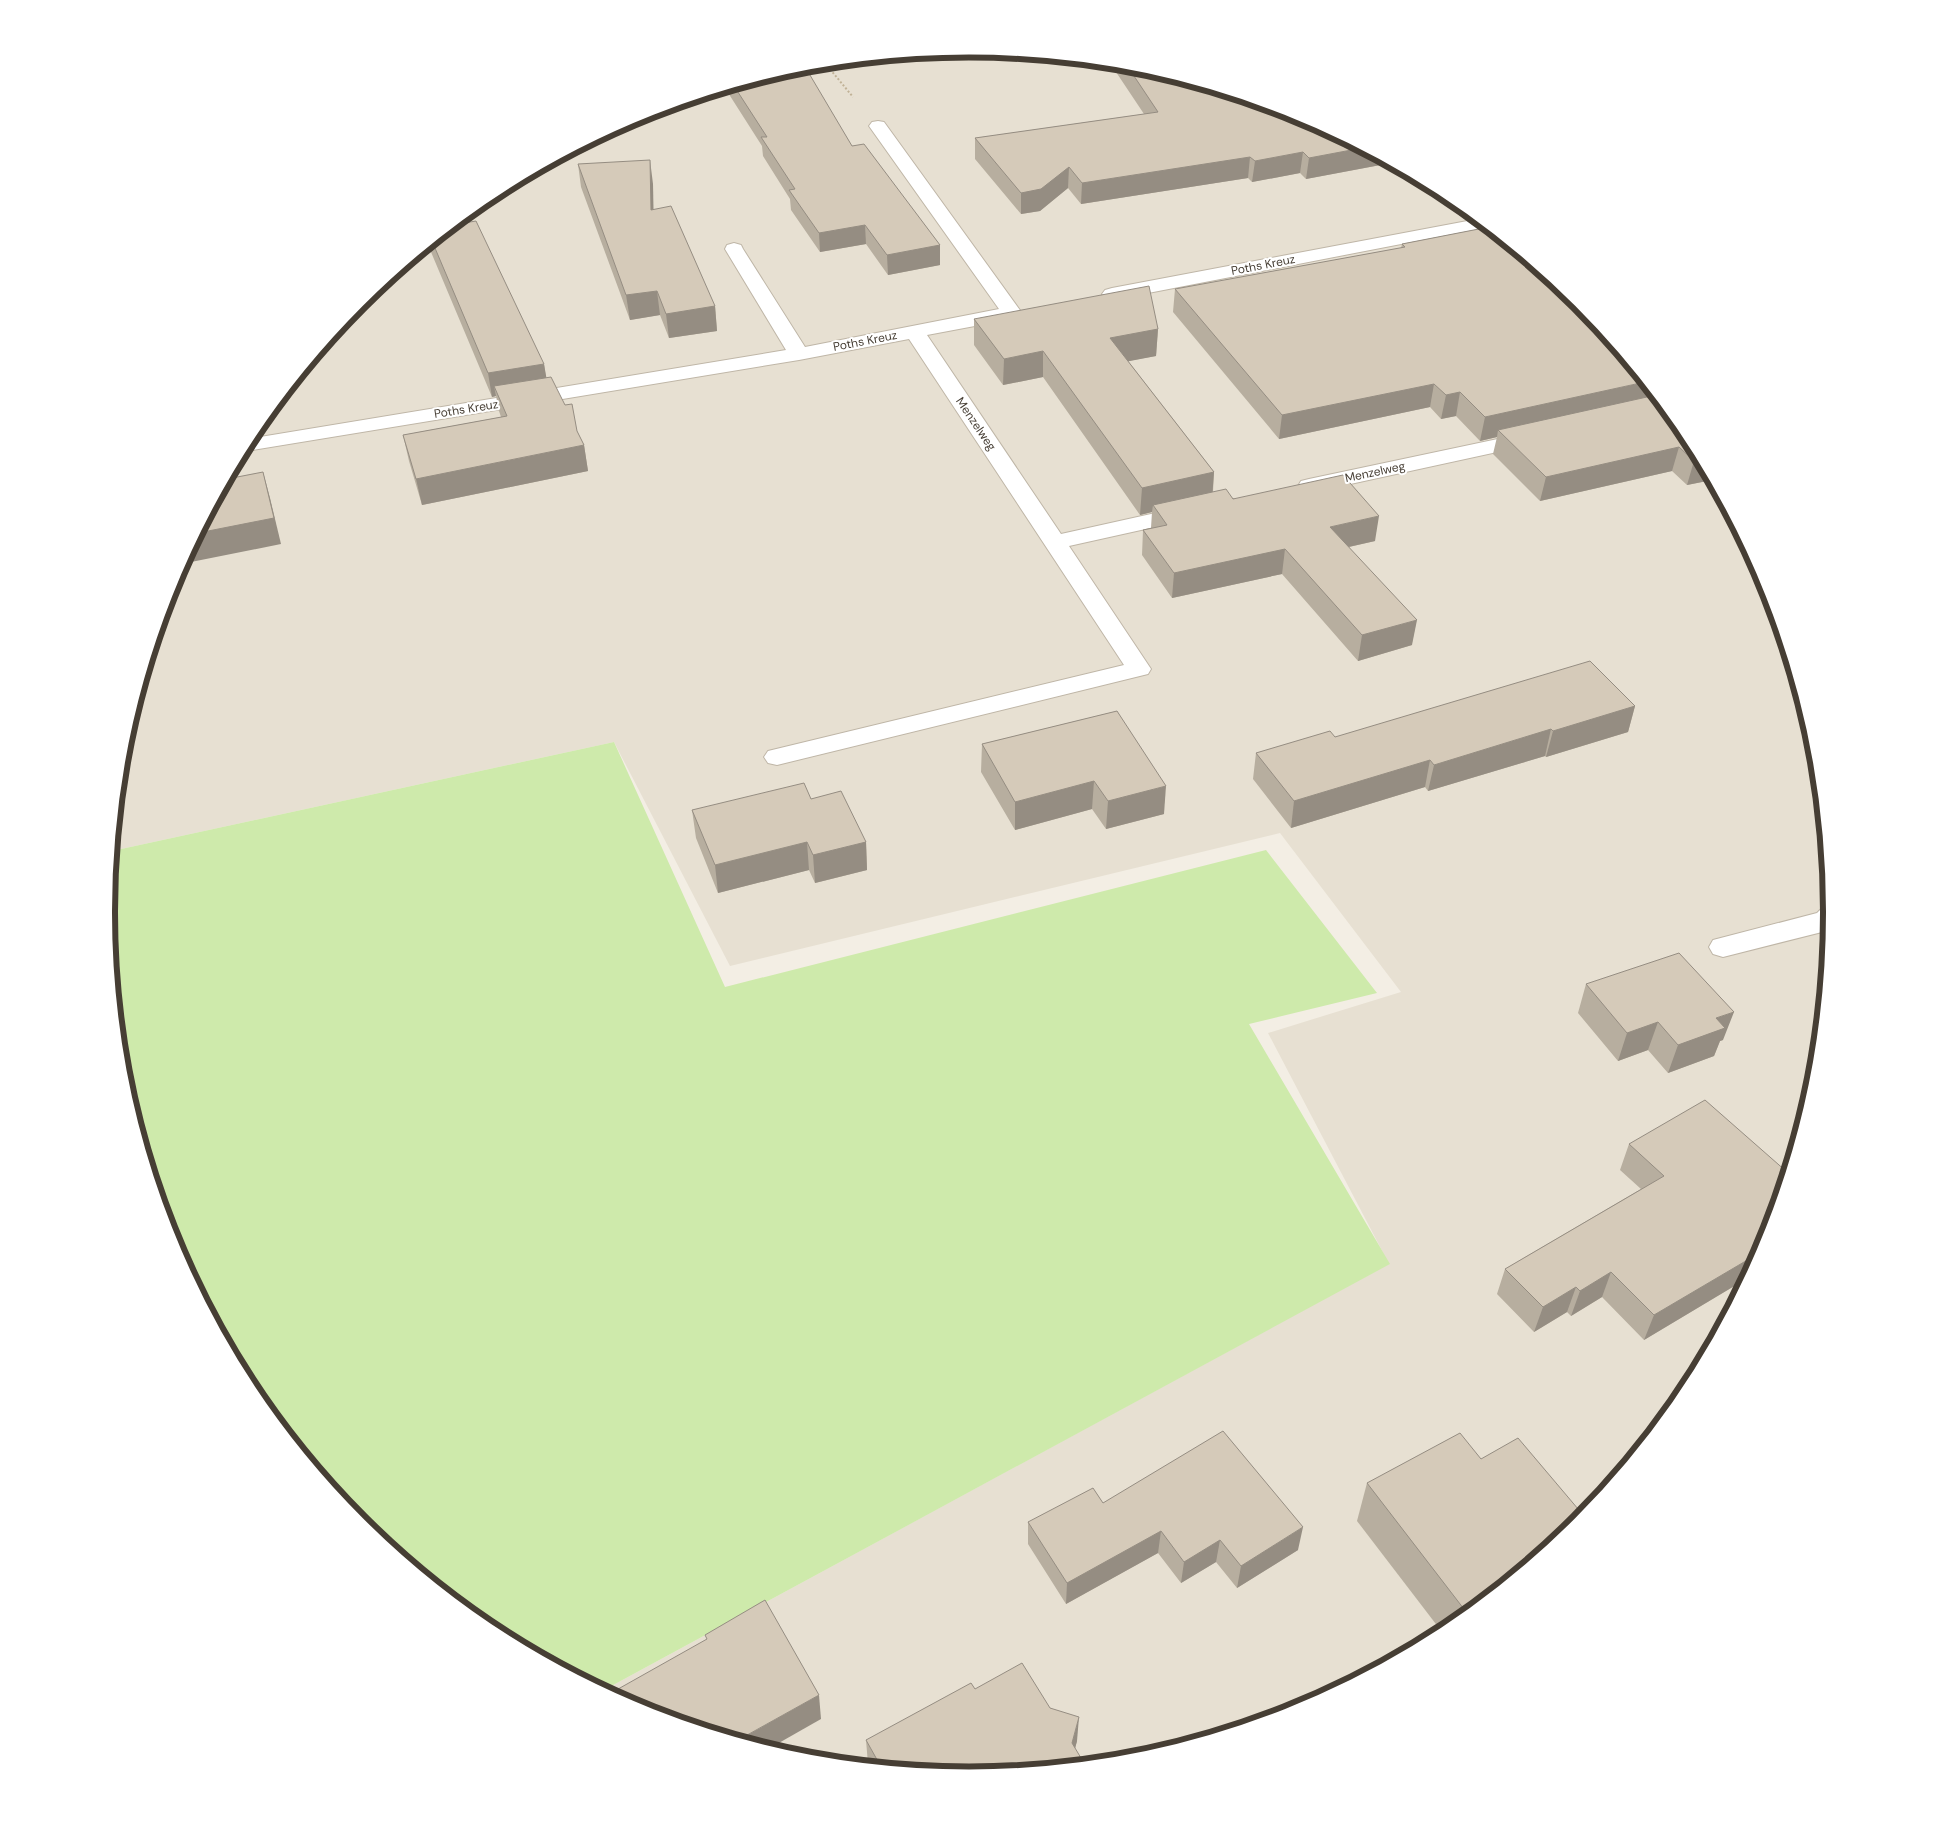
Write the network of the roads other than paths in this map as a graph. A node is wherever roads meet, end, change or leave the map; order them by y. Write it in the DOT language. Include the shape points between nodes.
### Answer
graph roads {
  1 [pos="878,126"];
  2 [pos="1476,225"];
  3 [pos="734,250"];
  4 [pos="1089,298"];
  5 [pos="914,331"];
  6 [pos="799,354"];
  7 [pos="1550,433"];
  8 [pos="254,444"];
  9 [pos="1288,491"];
  10 [pos="1210,508"];
  11 [pos="1055,542"];
  12 [pos="776,757"];
  13 [pos="1823,921"];
  14 [pos="1724,947"];
  1 -- 5 [label="street, Poths Kreuz" via="1021,311"];
  2 -- 4 [label="street, Poths Kreuz"];
  3 -- 6 [label="street"];
  5 -- 6 [label="street, Poths Kreuz"];
  5 -- 11 [label="street, Menzelweg"];
  6 -- 8 [label="street, Poths Kreuz"];
  7 -- 9 [label="street, Menzelweg"];
  10 -- 11 [label="street"];
  11 -- 12 [label="street, Menzelweg" via="1140,669"];
  13 -- 14 [label="street"];
}
